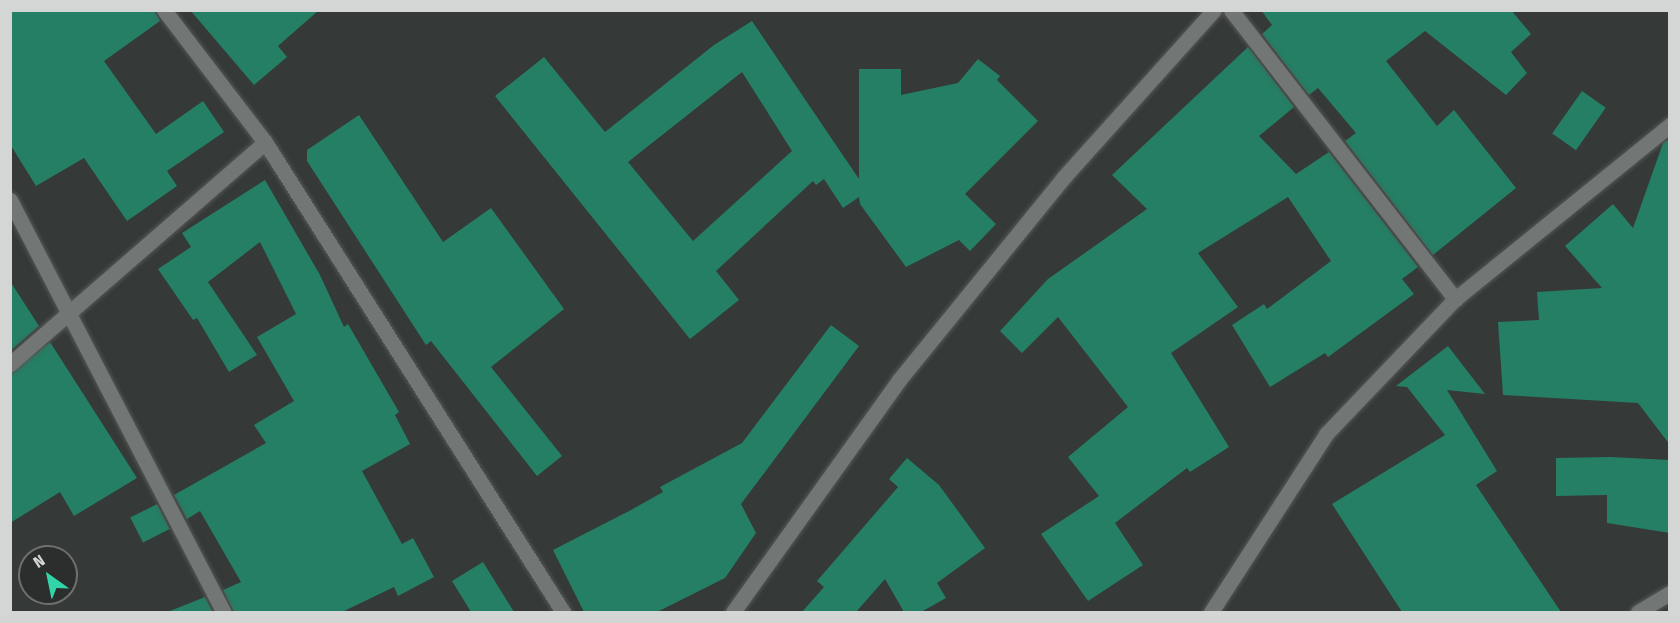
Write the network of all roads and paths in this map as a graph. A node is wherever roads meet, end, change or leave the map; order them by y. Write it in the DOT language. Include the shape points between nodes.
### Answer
graph roads {
  1 [pos="164,10"];
  2 [pos="1214,10"];
  3 [pos="1232,10"];
  4 [pos="1670,125"];
  5 [pos="265,142"];
  6 [pos="10,200"];
  7 [pos="1455,299"];
  8 [pos="69,314"];
  9 [pos="10,364"];
  10 [pos="1670,592"];
  11 [pos="224,612"];
  12 [pos="563,612"];
  13 [pos="733,612"];
  14 [pos="1211,612"];
  15 [pos="1638,612"];
  1 -- 5 [label="street"];
  2 -- 13 [label="street" via="1064,177 899,380"];
  3 -- 7 [label="street"];
  4 -- 7 [label="street"];
  5 -- 8 [label="street"];
  5 -- 12 [label="street"];
  6 -- 8 [label="street"];
  7 -- 14 [label="street" via="1326,434"];
  8 -- 9 [label="street"];
  8 -- 11 [label="street"];
  10 -- 15 [label="street"];
}
